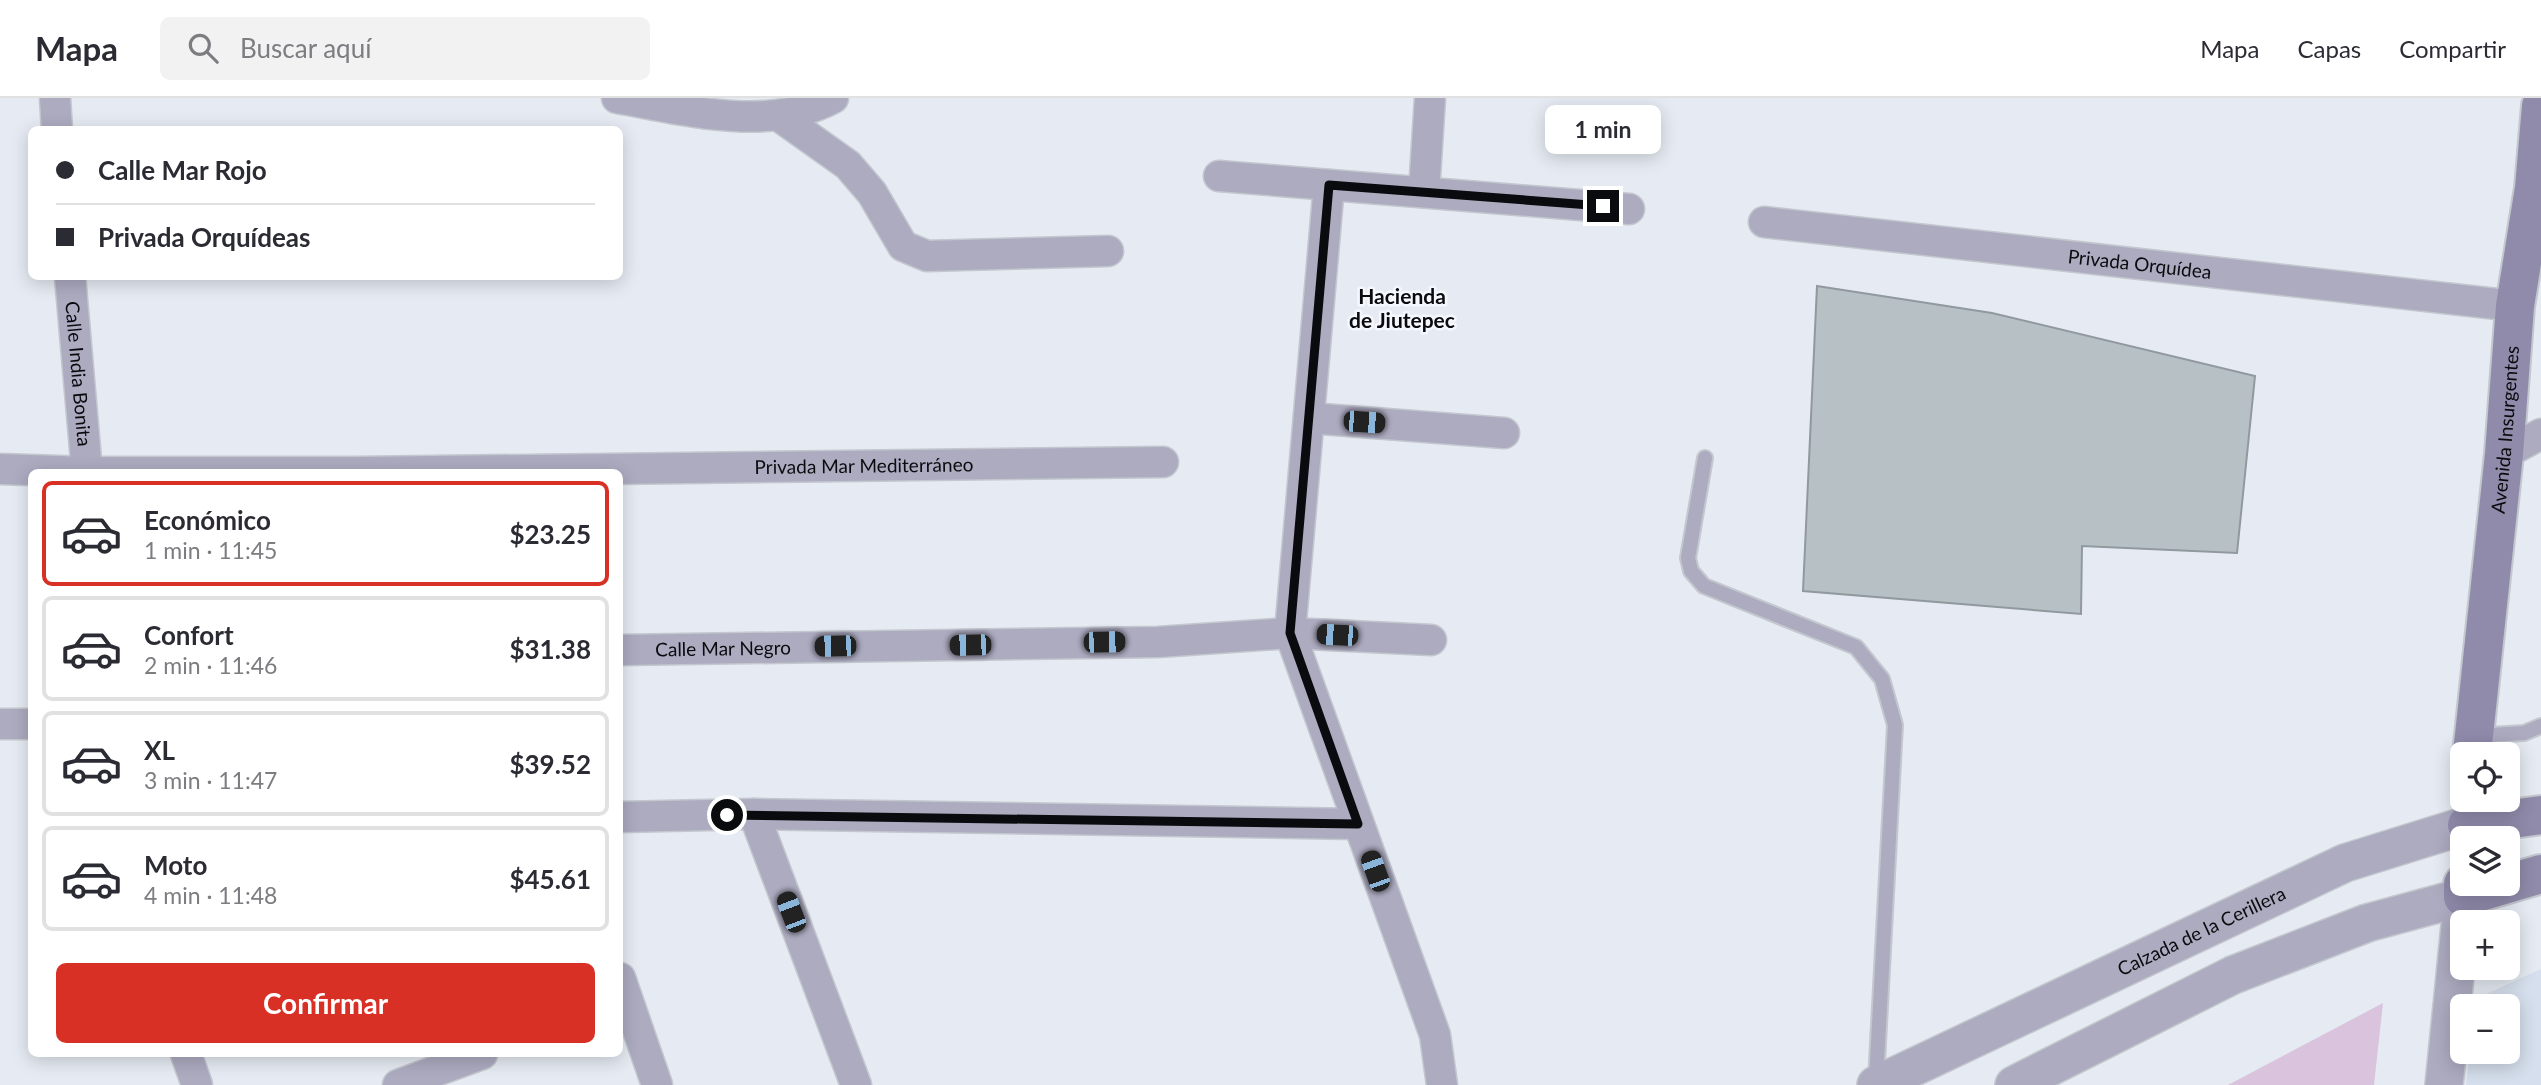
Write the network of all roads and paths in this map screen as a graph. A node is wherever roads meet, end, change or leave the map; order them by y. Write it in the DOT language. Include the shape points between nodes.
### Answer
graph roads {
  1 [pos="55,98"];
  2 [pos="617,98"];
  3 [pos="833,98"];
  4 [pos="1430,98"];
  5 [pos="2541,106"];
  6 [pos="779,117"];
  7 [pos="57,126"];
  8 [pos="2539,145"];
  9 [pos="1219,176"];
  10 [pos="1329,185"];
  11 [pos="1424,192"];
  12 [pos="1629,209"];
  13 [pos="2536,210"];
  14 [pos="1765,222"];
  15 [pos="1108,251"];
  16 [pos="70,280"];
  17 [pos="2515,306"];
  18 [pos="1309,418"];
  19 [pos="1504,433"];
  20 [pos="2541,435"];
  21 [pos="2504,454"];
  22 [pos="1705,458"];
  23 [pos="1163,462"];
  24 [pos="0,469"];
  25 [pos="87,469"];
  26 [pos="28,470"];
  27 [pos="623,470"];
  28 [pos="1290,633"];
  29 [pos="1431,640"];
  30 [pos="623,650"];
  31 [pos="0,723"];
  32 [pos="28,724"];
  33 [pos="2541,726"];
  34 [pos="2472,742"];
  35 [pos="2485,742"];
  36 [pos="754,814"];
  37 [pos="2541,815"];
  38 [pos="623,817"];
  39 [pos="2467,821"];
  40 [pos="1358,824"];
  41 [pos="2541,874"];
  42 [pos="2520,878"];
  43 [pos="2450,894"];
  44 [pos="2462,896"];
  45 [pos="623,987"];
  46 [pos="187,1057"];
  47 [pos="465,1057"];
  48 [pos="424,1064"];
  49 [pos="197,1085"];
  50 [pos="398,1085"];
  51 [pos="657,1085"];
  52 [pos="856,1085"];
  53 [pos="1443,1085"];
  54 [pos="1876,1085"];
  55 [pos="2014,1085"];
  56 [pos="2444,1085"];
  1 -- 7 [label="street"];
  2 -- 6 [label="street" via="708,114"];
  3 -- 6 [label="street"];
  4 -- 11 [label="street"];
  5 -- 8 [label="main road, Avenida Insurgentes"];
  6 -- 15 [label="street" via="848,165 872,193 903,246 927,256"];
  8 -- 13 [label="main road, Avenida Insurgentes"];
  9 -- 10 [label="street"];
  10 -- 11 [label="street"];
  10 -- 18 [label="street"];
  11 -- 12 [label="street"];
  13 -- 17 [label="main road, Avenida Insurgentes"];
  14 -- 17 [label="street, Privada Orquídea"];
  16 -- 25 [label="street, Calle India Bonita"];
  17 -- 21 [label="main road, Avenida Insurgentes"];
  18 -- 19 [label="street"];
  18 -- 28 [label="street"];
  20 -- 21 [label="street"];
  21 -- 34 [label="main road, Avenida Insurgentes"];
  22 -- 54 [label="lane" via="1688,558 1691,571 1704,586 1856,647 1882,678 1895,725"];
  23 -- 27 [label="street, Privada Mar Mediterráneo"];
  24 -- 26 [label="street"];
  28 -- 29 [label="street, Calle Mar Negro"];
  28 -- 30 [label="street, Calle Mar Negro" via="1158,642"];
  28 -- 40 [label="street"];
  31 -- 32 [label="street"];
  33 -- 35 [label="lane"];
  36 -- 38 [label="street"];
  36 -- 40 [label="street"];
  36 -- 52 [label="street"];
  37 -- 39 [label="main road, Calzada de la Cerillera"];
  39 -- 54 [label="street, Calzada de la Cerillera" via="2413,844 2345,863"];
  40 -- 53 [label="street" via="1435,1035"];
  41 -- 42 [label="main road"];
  43 -- 55 [label="street" via="2233,975"];
  44 -- 56 [label="street"];
  45 -- 51 [label="street"];
  46 -- 49 [label="street"];
  47 -- 48 [label="street"];
  48 -- 50 [label="street"];
}
